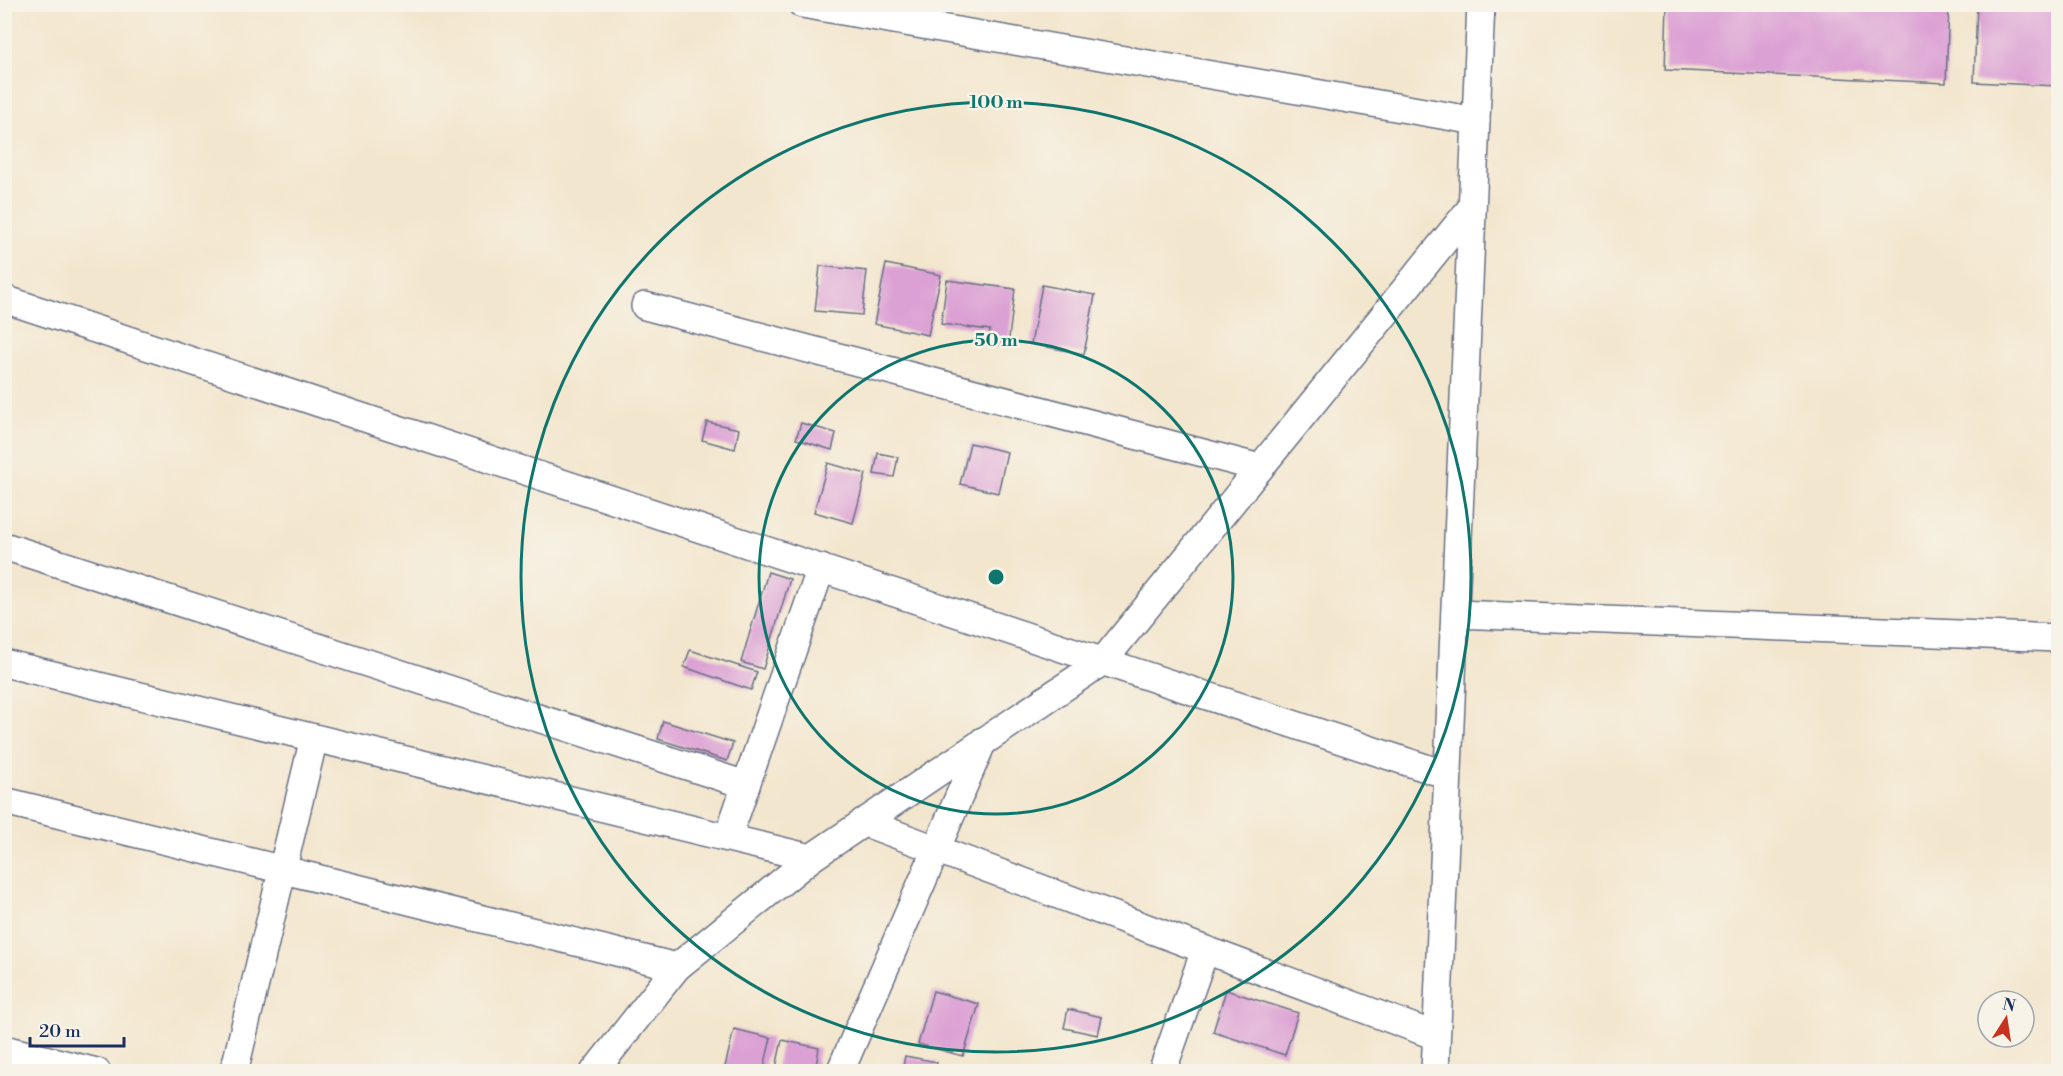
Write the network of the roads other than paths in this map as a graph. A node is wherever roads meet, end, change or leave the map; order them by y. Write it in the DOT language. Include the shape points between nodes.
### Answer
graph roads {
  1 [pos="802,4"];
  2 [pos="1481,4"];
  3 [pos="925,15"];
  4 [pos="1476,121"];
  5 [pos="1472,207"];
  6 [pos="4,299"];
  7 [pos="645,306"];
  8 [pos="1260,468"];
  9 [pos="4,546"];
  10 [pos="821,568"];
  11 [pos="1455,614"];
  12 [pos="2058,638"];
  13 [pos="1103,661"];
  14 [pos="4,663"];
  15 [pos="314,738"];
  16 [pos="983,741"];
  17 [pos="1447,775"];
  18 [pos="746,785"];
  19 [pos="4,801"];
  20 [pos="863,822"];
  21 [pos="728,837"];
  22 [pos="936,850"];
  23 [pos="811,858"];
  24 [pos="282,870"];
  25 [pos="1205,950"];
  26 [pos="678,967"];
  27 [pos="1436,1036"];
  28 [pos="4,1049"];
  29 [pos="97,1071"];
  30 [pos="234,1071"];
  31 [pos="594,1071"];
  32 [pos="840,1071"];
  33 [pos="1162,1071"];
  34 [pos="1434,1071"];
  1 -- 3 [label="street"];
  2 -- 4 [label="street"];
  3 -- 4 [label="street"];
  4 -- 5 [label="street"];
  5 -- 8 [label="street"];
  5 -- 11 [label="street"];
  6 -- 10 [label="street"];
  7 -- 8 [label="street"];
  8 -- 13 [label="street"];
  9 -- 18 [label="street"];
  10 -- 13 [label="street"];
  10 -- 18 [label="street"];
  11 -- 12 [label="street"];
  11 -- 17 [label="street"];
  13 -- 16 [label="street"];
  13 -- 17 [label="street"];
  14 -- 15 [label="street"];
  15 -- 21 [label="street"];
  15 -- 24 [label="street"];
  16 -- 20 [label="street"];
  16 -- 22 [label="street"];
  17 -- 27 [label="street"];
  18 -- 21 [label="street"];
  19 -- 24 [label="street"];
  20 -- 22 [label="street"];
  20 -- 23 [label="street"];
  21 -- 23 [label="street"];
  22 -- 25 [label="street"];
  22 -- 32 [label="street"];
  23 -- 26 [label="street"];
  24 -- 26 [label="street"];
  24 -- 30 [label="street"];
  25 -- 27 [label="street"];
  25 -- 33 [label="street"];
  26 -- 31 [label="street"];
  27 -- 34 [label="street"];
  28 -- 29 [label="street"];
}
